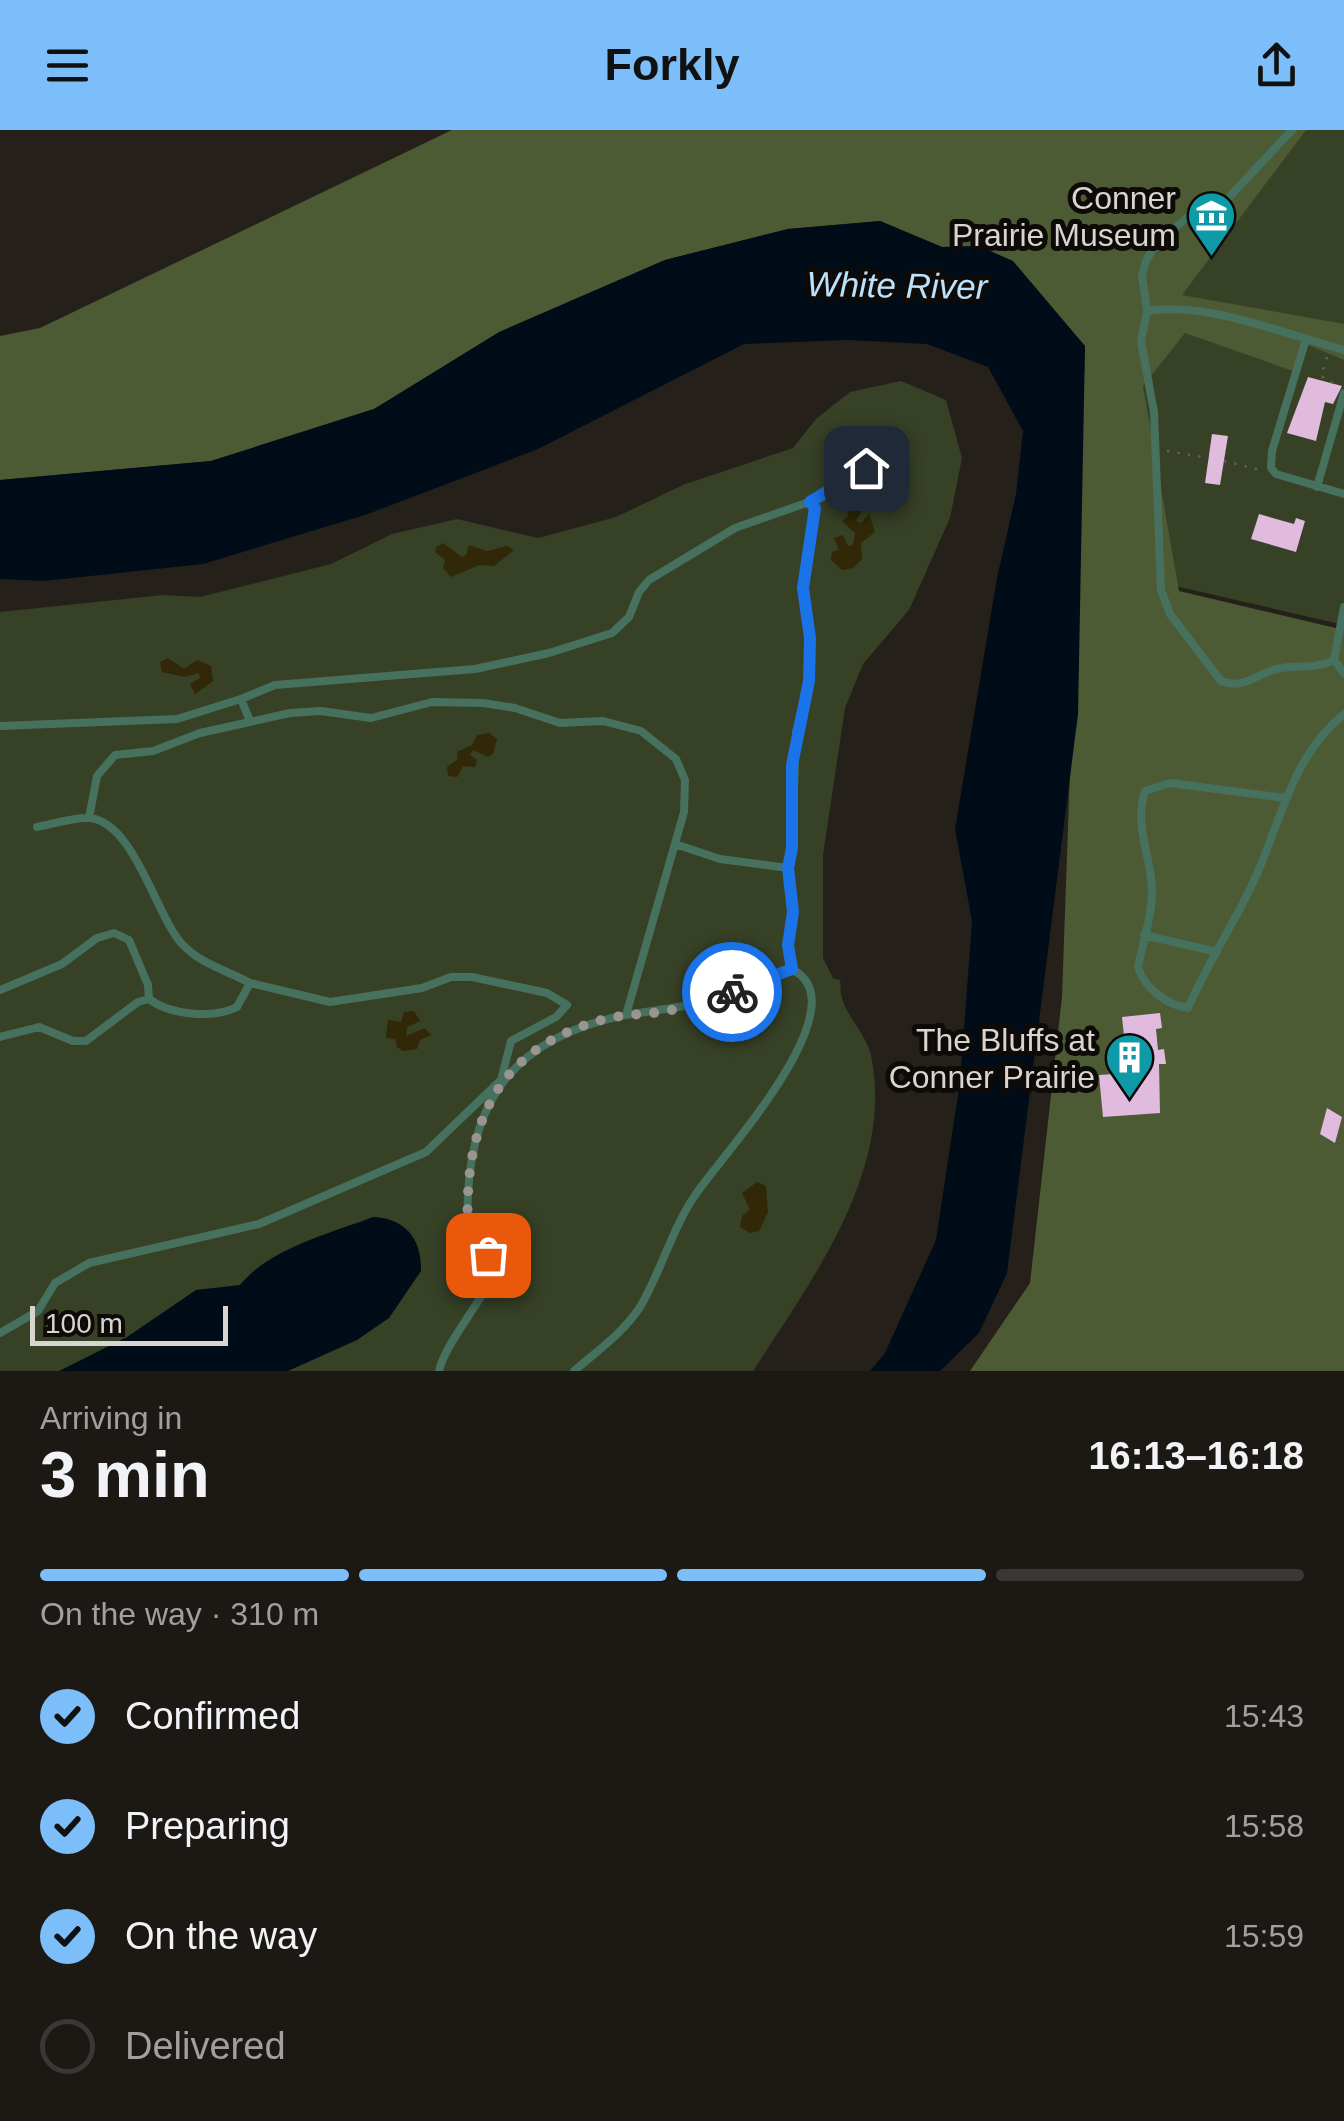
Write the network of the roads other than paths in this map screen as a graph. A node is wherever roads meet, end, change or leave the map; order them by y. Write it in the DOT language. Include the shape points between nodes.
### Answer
graph roads {
  1 [pos="1292,130"];
  2 [pos="1147,311"];
  3 [pos="1306,339"];
  4 [pos="1344,350"];
  5 [pos="1341,393"];
  6 [pos="866,468"];
  7 [pos="1317,487"];
  8 [pos="1344,494"];
  9 [pos="810,502"];
  10 [pos="1344,607"];
  11 [pos="1334,660"];
  12 [pos="1344,673"];
  13 [pos="240,699"];
  14 [pos="1344,714"];
  15 [pos="250,721"];
  16 [pos="0,726"];
  17 [pos="1284,798"];
  18 [pos="89,818"];
  19 [pos="37,827"];
  20 [pos="675,844"];
  21 [pos="788,868"];
  22 [pos="1144,935"];
  23 [pos="1217,952"];
  24 [pos="792,969"];
  25 [pos="250,982"];
  26 [pos="0,990"];
  27 [pos="148,999"];
  28 [pos="626,1015"];
  29 [pos="0,1037"];
  30 [pos="501,1080"];
  31 [pos="0,1334"];
  32 [pos="438,1371"];
  33 [pos="574,1371"];
  1 -- 2 [label="lane" via="1219,208 1189,216 1150,251 1142,275"];
  2 -- 3 [label="lane" via="1182,308"];
  2 -- 11 [label="lane" via="1141,341 1154,412 1161,590 1170,614 1215,677 1238,685 1274,669 1316,668"];
  3 -- 4 [label="lane"];
  3 -- 7 [label="lane" via="1270,459 1276,474"];
  5 -- 7 [label="lane"];
  6 -- 9 [label="lane"];
  7 -- 8 [label="lane"];
  9 -- 13 [label="lane" via="735,528 649,580 612,633 475,669 275,685"];
  9 -- 21 [label="lane" via="814,524 803,588 809,681 796,732"];
  10 -- 11 [label="lane"];
  11 -- 12 [label="lane"];
  13 -- 15 [label="lane"];
  13 -- 16 [label="lane" via="177,719"];
  14 -- 17 [label="lane"];
  15 -- 18 [label="lane" via="153,751 114,755 97,776"];
  15 -- 20 [label="lane" via="311,711 371,718 444,702 515,708 560,723 626,725 665,747 683,772 686,798"];
  17 -- 22 [label="lane" via="1170,783 1145,791 1142,834 1152,888"];
  17 -- 23 [label="lane" via="1256,876"];
  18 -- 19 [label="lane"];
  18 -- 25 [label="lane" via="126,845 180,942"];
  20 -- 21 [label="lane" via="720,859"];
  20 -- 28 [label="lane"];
  21 -- 24 [label="lane"];
  22 -- 23 [label="lane"];
  22 -- 23 [label="lane" via="1142,978 1160,996 1188,1008"];
  24 -- 28 [label="lane" via="690,1005"];
  24 -- 33 [label="lane" via="806,978 814,998 781,1086 696,1194 639,1309"];
  25 -- 27 [label="lane" via="242,1002 222,1013 170,1010"];
  25 -- 30 [label="lane" via="330,1002 472,977 566,1002 566,1010 511,1041"];
  26 -- 27 [label="lane" via="114,933 130,940"];
  27 -- 29 [label="lane" via="86,1041 39,1027"];
  28 -- 30 [label="lane" via="556,1038"];
  30 -- 31 [label="lane" via="426,1152 258,1224 89,1263 60,1278 38,1311"];
  30 -- 32 [label="lane" via="471,1149 468,1224 473,1244 492,1258 494,1279 448,1342"];
}
